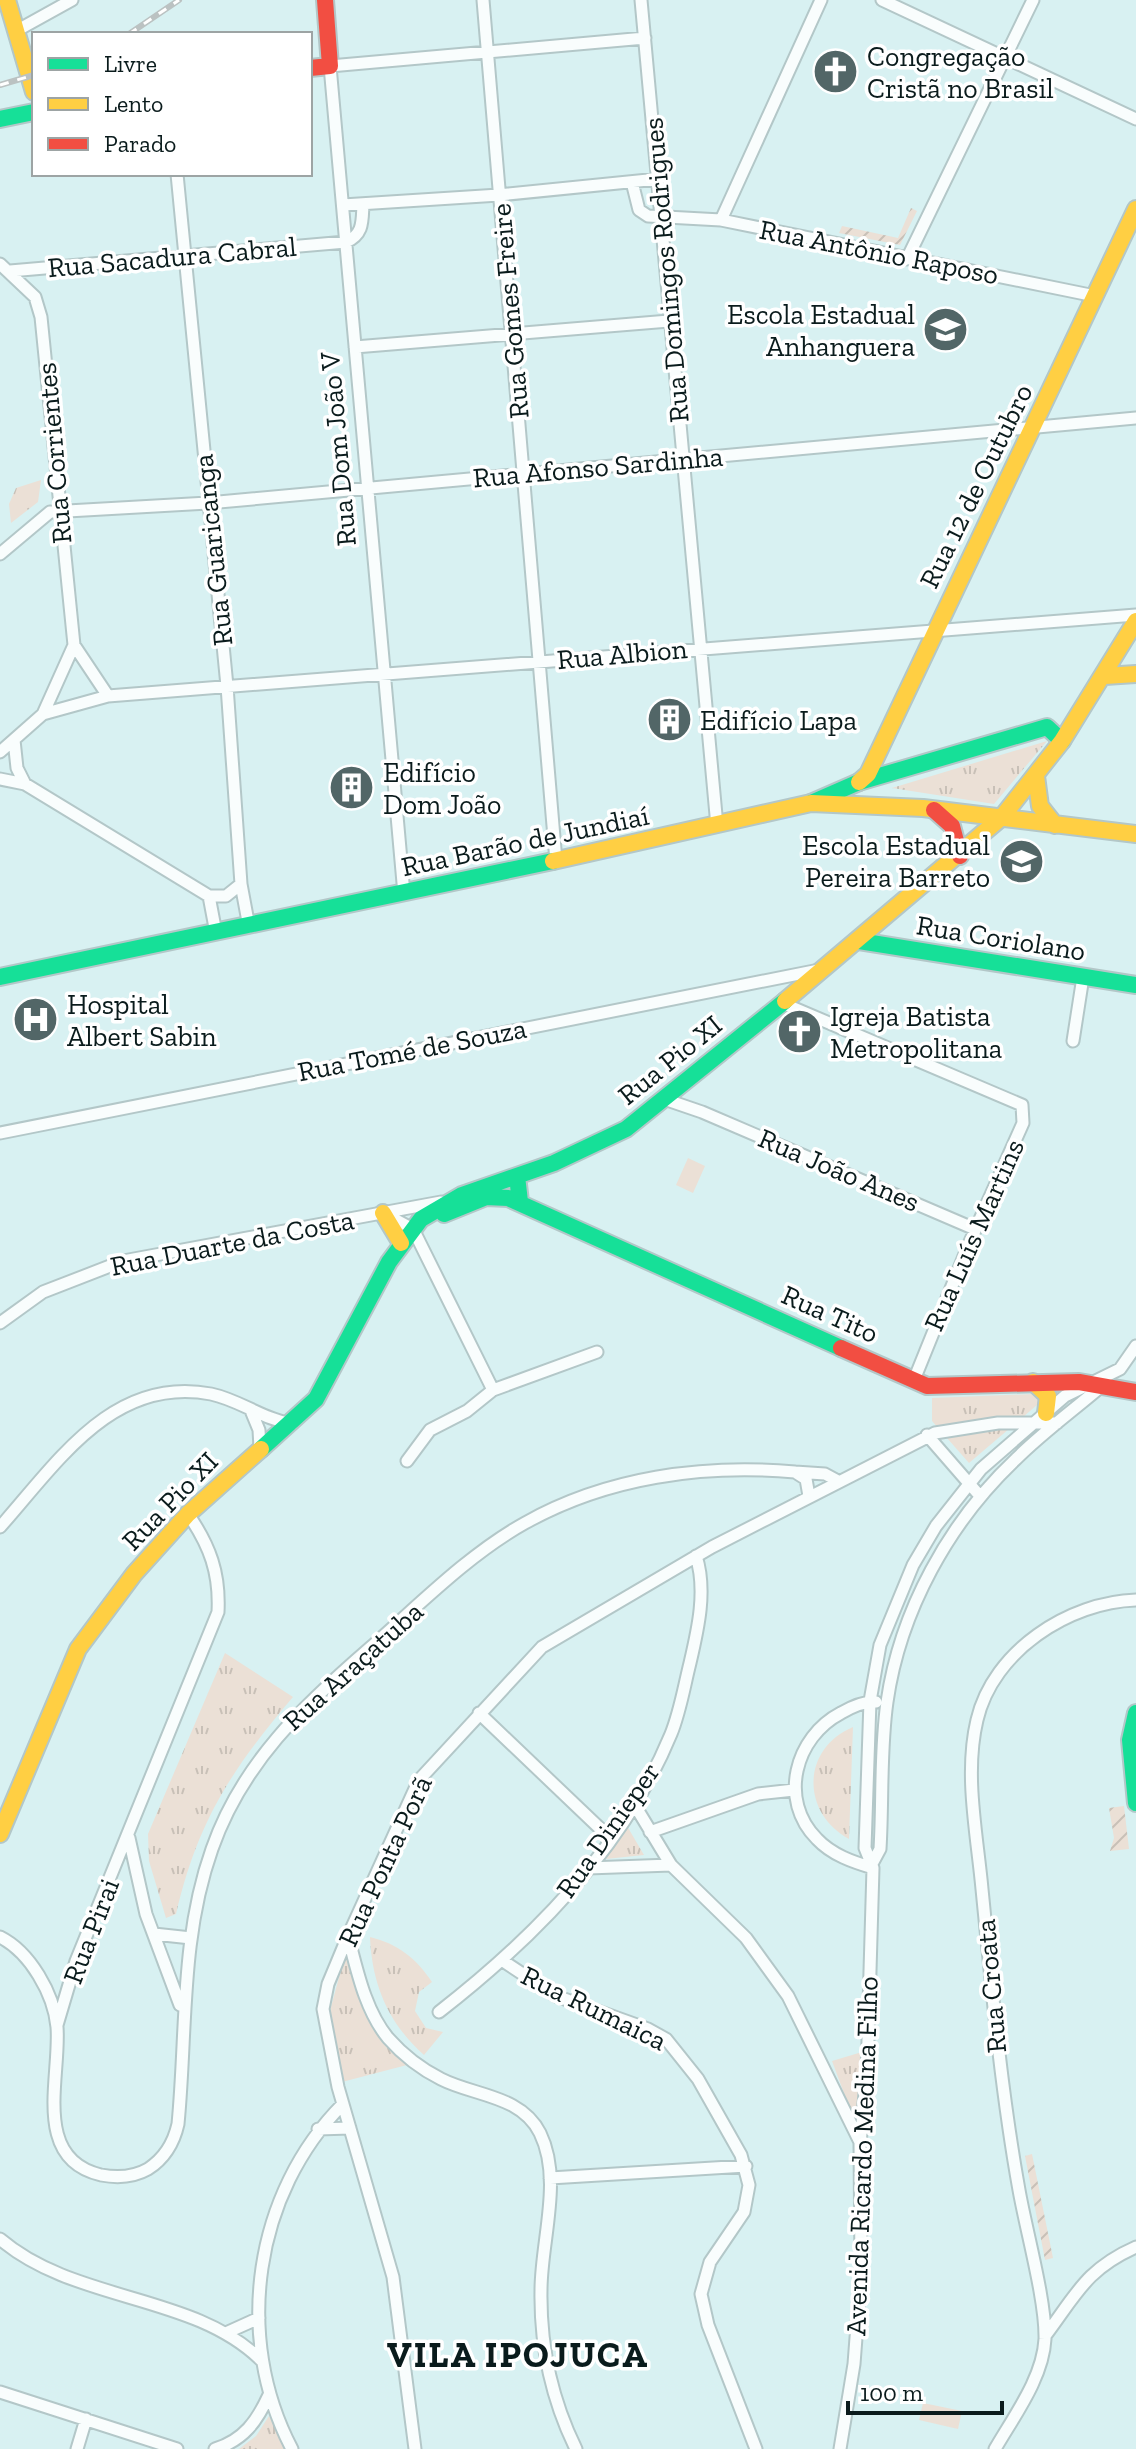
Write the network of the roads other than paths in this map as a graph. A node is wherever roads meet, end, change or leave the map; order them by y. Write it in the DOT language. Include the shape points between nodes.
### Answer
graph roads {
  1 [pos="7,0"];
  2 [pos="72,0"];
  3 [pos="325,0"];
  4 [pos="483,0"];
  5 [pos="641,0"];
  6 [pos="821,0"];
  7 [pos="882,0"];
  8 [pos="1033,0"];
  9 [pos="16,31"];
  10 [pos="645,38"];
  11 [pos="487,53"];
  12 [pos="1006,57"];
  13 [pos="330,66"];
  14 [pos="312,68"];
  15 [pos="32,85"];
  16 [pos="32,112"];
  17 [pos="0,119"];
  18 [pos="1136,119"];
  19 [pos="177,176"];
  20 [pos="658,179"];
  21 [pos="632,182"];
  22 [pos="499,195"];
  23 [pos="363,204"];
  24 [pos="343,205"];
  25 [pos="1136,209"];
  26 [pos="663,217"];
  27 [pos="721,220"];
  28 [pos="346,242"];
  29 [pos="184,256"];
  30 [pos="907,259"];
  31 [pos="5,268"];
  32 [pos="1095,296"];
  33 [pos="669,321"];
  34 [pos="512,335"];
  35 [pos="355,347"];
  36 [pos="1136,418"];
  37 [pos="1034,427"];
  38 [pos="683,459"];
  39 [pos="525,473"];
  40 [pos="368,488"];
  41 [pos="208,503"];
  42 [pos="60,511"];
  43 [pos="0,554"];
  44 [pos="1134,628"];
  45 [pos="936,630"];
  46 [pos="74,645"];
  47 [pos="700,648"];
  48 [pos="539,661"];
  49 [pos="384,674"];
  50 [pos="1136,674"];
  51 [pos="1105,676"];
  52 [pos="227,686"];
  53 [pos="108,696"];
  54 [pos="43,714"];
  55 [pos="14,740"];
  56 [pos="1062,741"];
  57 [pos="0,752"];
  58 [pos="1036,776"];
  59 [pos="0,779"];
  60 [pos="859,782"];
  61 [pos="25,784"];
  62 [pos="811,803"];
  63 [pos="934,810"];
  64 [pos="1002,817"];
  65 [pos="1055,825"];
  66 [pos="717,826"];
  67 [pos="1136,834"];
  68 [pos="960,856"];
  69 [pos="556,861"];
  70 [pos="241,884"];
  71 [pos="404,894"];
  72 [pos="209,896"];
  73 [pos="249,927"];
  74 [pos="216,933"];
  75 [pos="859,941"];
  76 [pos="825,969"];
  77 [pos="0,977"];
  78 [pos="1083,977"];
  79 [pos="1136,985"];
  80 [pos="782,1003"];
  81 [pos="1073,1041"];
  82 [pos="668,1096"];
  83 [pos="0,1133"];
  84 [pos="517,1176"];
  85 [pos="453,1199"];
  86 [pos="520,1202"];
  87 [pos="383,1213"];
  88 [pos="413,1229"];
  89 [pos="975,1229"];
  90 [pos="401,1243"];
  91 [pos="0,1323"];
  92 [pos="1136,1346"];
  93 [pos="597,1352"];
  94 [pos="1124,1363"];
  95 [pos="913,1374"];
  96 [pos="1033,1382"];
  97 [pos="1096,1383"];
  98 [pos="493,1390"];
  99 [pos="1132,1391"];
  100 [pos="252,1413"];
  101 [pos="1052,1418"];
  102 [pos="292,1424"];
  103 [pos="1033,1424"];
  104 [pos="927,1435"];
  105 [pos="260,1448"];
  106 [pos="407,1461"];
  107 [pos="795,1472"];
  108 [pos="838,1481"];
  109 [pos="968,1485"];
  110 [pos="809,1496"];
  111 [pos="980,1496"];
  112 [pos="188,1514"];
  113 [pos="936,1526"];
  114 [pos="0,1527"];
  115 [pos="952,1537"];
  116 [pos="696,1556"];
  117 [pos="913,1565"];
  118 [pos="930,1574"];
  119 [pos="1136,1600"];
  120 [pos="895,1604"];
  121 [pos="912,1610"];
  122 [pos="880,1645"];
  123 [pos="898,1649"];
  124 [pos="870,1701"];
  125 [pos="887,1703"];
  126 [pos="479,1713"];
  127 [pos="1136,1713"];
  128 [pos="794,1790"];
  129 [pos="1136,1803"];
  130 [pos="634,1804"];
  131 [pos="650,1832"];
  132 [pos="0,1834"];
  133 [pos="129,1838"];
  134 [pos="610,1838"];
  135 [pos="671,1865"];
  136 [pos="873,1865"];
  137 [pos="588,1868"];
  138 [pos="154,1934"];
  139 [pos="348,1936"];
  140 [pos="2,1938"];
  141 [pos="191,1938"];
  142 [pos="503,1961"];
  143 [pos="182,2009"];
  144 [pos="439,2012"];
  145 [pos="57,2026"];
  146 [pos="343,2104"];
  147 [pos="350,2128"];
  148 [pos="317,2129"];
  149 [pos="860,2143"];
  150 [pos="746,2166"];
  151 [pos="550,2178"];
  152 [pos="0,2239"];
  153 [pos="1136,2247"];
  154 [pos="259,2318"];
  155 [pos="228,2332"];
  156 [pos="1045,2336"];
  157 [pos="261,2360"];
  158 [pos="0,2392"];
  159 [pos="269,2395"];
  160 [pos="86,2419"];
  161 [pos="77,2449"];
  162 [pos="177,2449"];
  163 [pos="215,2449"];
  164 [pos="292,2449"];
  165 [pos="415,2449"];
  166 [pos="576,2449"];
  167 [pos="756,2449"];
  168 [pos="840,2449"];
  169 [pos="995,2449"];
  1 -- 9 [label="main road"];
  2 -- 9 [label="street"];
  3 -- 13 [label="main road, Rua Dom João V"];
  4 -- 11 [label="street, Rua Gomes Freire"];
  5 -- 10 [label="street, Rua Domingos Rodrigues"];
  6 -- 27 [label="street"];
  7 -- 12 [label="street"];
  8 -- 12 [label="street"];
  9 -- 15 [label="main road"];
  10 -- 11 [label="street"];
  10 -- 20 [label="street, Rua Domingos Rodrigues"];
  11 -- 13 [label="street"];
  11 -- 22 [label="street, Rua Gomes Freire"];
  12 -- 18 [label="street"];
  12 -- 30 [label="street"];
  13 -- 14 [label="main road"];
  13 -- 24 [label="street, Rua Dom João V"];
  16 -- 17 [label="main road"];
  19 -- 29 [label="street, Rua Guaricanga"];
  20 -- 21 [label="street"];
  20 -- 26 [label="street, Rua Domingos Rodrigues"];
  21 -- 22 [label="street"];
  21 -- 26 [label="street" via="641,213"];
  22 -- 23 [label="street"];
  22 -- 34 [label="street, Rua Gomes Freire"];
  23 -- 24 [label="street"];
  23 -- 28 [label="street" via="362,227"];
  24 -- 28 [label="street, Rua Dom João V"];
  25 -- 32 [label="main road, Rua 12 de Outubro"];
  26 -- 27 [label="street, Rua Antônio Raposo"];
  26 -- 33 [label="street, Rua Domingos Rodrigues"];
  27 -- 30 [label="street, Rua Antônio Raposo"];
  28 -- 29 [label="street, Rua Sacadura Cabral"];
  28 -- 35 [label="street, Rua Dom João V"];
  29 -- 31 [label="street, Rua Sacadura Cabral"];
  29 -- 41 [label="street, Rua Guaricanga"];
  30 -- 32 [label="street, Rua Antônio Raposo"];
  31 -- 42 [label="street, Rua Corrientes" via="35,297 41,317"];
  32 -- 37 [label="main road, Rua 12 de Outubro"];
  33 -- 34 [label="street"];
  33 -- 38 [label="street, Rua Domingos Rodrigues"];
  34 -- 35 [label="street"];
  34 -- 39 [label="street, Rua Gomes Freire"];
  35 -- 40 [label="street, Rua Dom João V"];
  36 -- 37 [label="street, Rua Afonso Sardinha"];
  37 -- 38 [label="street, Rua Afonso Sardinha"];
  37 -- 45 [label="main road, Rua 12 de Outubro"];
  38 -- 39 [label="street, Rua Afonso Sardinha"];
  38 -- 47 [label="street, Rua Domingos Rodrigues"];
  39 -- 40 [label="street, Rua Afonso Sardinha"];
  39 -- 48 [label="street, Rua Gomes Freire"];
  40 -- 41 [label="street, Rua Afonso Sardinha"];
  40 -- 49 [label="street, Rua Dom João V"];
  41 -- 42 [label="street, Rua Afonso Sardinha"];
  41 -- 52 [label="street, Rua Guaricanga"];
  42 -- 43 [label="street" via="42,517"];
  42 -- 46 [label="street, Rua Corrientes"];
  44 -- 45 [label="street, Rua Albion"];
  44 -- 51 [label="main road, Rua Pio XI"];
  45 -- 47 [label="street, Rua Albion"];
  45 -- 60 [label="main road, Rua 12 de Outubro" via="868,774"];
  46 -- 53 [label="street"];
  46 -- 54 [label="street"];
  47 -- 48 [label="street, Rua Albion"];
  47 -- 66 [label="street, Rua Domingos Rodrigues"];
  48 -- 49 [label="street, Rua Albion"];
  48 -- 69 [label="street, Rua Gomes Freire"];
  49 -- 52 [label="street, Rua Albion"];
  49 -- 71 [label="street, Rua Dom João V"];
  50 -- 51 [label="main road"];
  51 -- 56 [label="main road, Rua Pio XI"];
  52 -- 53 [label="street, Rua Albion"];
  52 -- 70 [label="street, Rua Guaricanga"];
  53 -- 54 [label="street, Rua Albion"];
  54 -- 55 [label="street"];
  55 -- 57 [label="street"];
  55 -- 61 [label="street"];
  56 -- 58 [label="main road, Rua Pio XI"];
  56 -- 60 [label="main road" via="1047,727"];
  58 -- 64 [label="main road, Rua Pio XI"];
  58 -- 65 [label="main road" via="1040,806"];
  59 -- 61 [label="street"];
  60 -- 62 [label="main road"];
  61 -- 72 [label="street"];
  62 -- 63 [label="main road"];
  62 -- 66 [label="main road, Rua Barão de Jundiaí"];
  63 -- 64 [label="main road"];
  63 -- 68 [label="main road" via="952,826"];
  64 -- 65 [label="main road"];
  64 -- 68 [label="main road, Rua Pio XI"];
  65 -- 67 [label="main road"];
  66 -- 69 [label="main road, Rua Barão de Jundiaí"];
  68 -- 75 [label="main road, Rua Pio XI"];
  69 -- 71 [label="main road, Rua Barão de Jundiaí"];
  70 -- 72 [label="street" via="226,896"];
  70 -- 73 [label="street, Rua Guaricanga"];
  71 -- 73 [label="main road, Rua Barão de Jundiaí"];
  72 -- 74 [label="street"];
  73 -- 74 [label="main road, Rua Barão de Jundiaí"];
  74 -- 77 [label="main road, Rua Barão de Jundiaí"];
  75 -- 76 [label="main road, Rua Pio XI"];
  75 -- 78 [label="main road, Rua Coriolano"];
  76 -- 80 [label="main road, Rua Pio XI"];
  76 -- 83 [label="street, Rua Tomé de Souza"];
  78 -- 79 [label="main road, Rua Coriolano"];
  78 -- 81 [label="street"];
  80 -- 82 [label="main road, Rua Pio XI"];
  80 -- 89 [label="street, Rua Luís Martins" via="1022,1105 1023,1123"];
  82 -- 84 [label="main road, Rua Pio XI" via="613,1137"];
  82 -- 89 [label="street, Rua João Anes"];
  84 -- 85 [label="main road, Rua Pio XI"];
  84 -- 86 [label="main road"];
  85 -- 87 [label="street, Rua Duarte da Costa"];
  85 -- 88 [label="main road, Rua Pio XI" via="429,1211"];
  86 -- 88 [label="main road, Rua Pio XI" via="486,1197"];
  86 -- 95 [label="main road, Rua Tito"];
  87 -- 88 [label="street, Rua Duarte da Costa"];
  87 -- 90 [label="main road"];
  87 -- 91 [label="street, Rua Duarte da Costa" via="123,1261 43,1292"];
  88 -- 90 [label="main road, Rua Pio XI"];
  88 -- 98 [label="street"];
  89 -- 95 [label="street, Rua Luís Martins"];
  90 -- 102 [label="main road, Rua Pio XI" via="323,1389"];
  92 -- 94 [label="street"];
  93 -- 98 [label="street"];
  94 -- 97 [label="street"];
  94 -- 99 [label="street"];
  95 -- 96 [label="main road, Rua Tito" via="927,1386"];
  96 -- 97 [label="main road, Rua Tito"];
  96 -- 101 [label="main road" via="1048,1396"];
  97 -- 99 [label="main road, Rua Tito"];
  97 -- 101 [label="street"];
  98 -- 106 [label="street" via="430,1430"];
  100 -- 102 [label="street"];
  100 -- 105 [label="street"];
  100 -- 114 [label="street" via="213,1395 190,1392 148,1395 128,1403 94,1424"];
  101 -- 103 [label="street, Avenida Ricardo Medina Filho"];
  101 -- 111 [label="street, Avenida Ricardo Medina Filho"];
  102 -- 105 [label="main road, Rua Pio XI"];
  103 -- 104 [label="street, Rua Ponta Porã" via="973,1425"];
  103 -- 109 [label="street, Avenida Ricardo Medina Filho"];
  104 -- 108 [label="street, Rua Ponta Porã"];
  104 -- 109 [label="street"];
  105 -- 112 [label="main road, Rua Pio XI"];
  107 -- 108 [label="street, Rua Araçatuba" via="825,1474"];
  107 -- 110 [label="street" via="806,1479"];
  107 -- 141 [label="street, Rua Araçatuba" via="727,1469 643,1479 526,1522 485,1551 312,1699 272,1740 239,1791 212,1849"];
  108 -- 110 [label="street, Rua Ponta Porã"];
  109 -- 111 [label="street"];
  109 -- 113 [label="street, Avenida Ricardo Medina Filho"];
  110 -- 116 [label="street, Rua Ponta Porã"];
  111 -- 115 [label="street, Avenida Ricardo Medina Filho"];
  112 -- 132 [label="main road, Rua Pio XI" via="78,1649"];
  112 -- 133 [label="street, Rua Pirai" via="218,1574 218,1612"];
  113 -- 115 [label="street"];
  113 -- 117 [label="street, Avenida Ricardo Medina Filho"];
  115 -- 118 [label="street, Avenida Ricardo Medina Filho"];
  116 -- 126 [label="street, Rua Ponta Porã" via="561,1632"];
  116 -- 130 [label="street, Rua Dinieper" via="701,1586 685,1682 672,1731"];
  117 -- 118 [label="street"];
  117 -- 120 [label="street, Avenida Ricardo Medina Filho"];
  118 -- 121 [label="street, Avenida Ricardo Medina Filho"];
  119 -- 156 [label="street, Rua Croata" via="1092,1608 1042,1630 994,1682 977,1717 973,1744 997,2055"];
  120 -- 121 [label="street"];
  120 -- 122 [label="street, Avenida Ricardo Medina Filho"];
  121 -- 123 [label="street, Avenida Ricardo Medina Filho"];
  122 -- 123 [label="street"];
  122 -- 124 [label="street, Avenida Ricardo Medina Filho"];
  123 -- 125 [label="street, Avenida Ricardo Medina Filho"];
  124 -- 125 [label="street"];
  124 -- 128 [label="street" via="818,1728 798,1763"];
  124 -- 136 [label="street, Avenida Ricardo Medina Filho" via="865,1848"];
  125 -- 136 [label="street, Avenida Ricardo Medina Filho" via="880,1849"];
  126 -- 134 [label="street"];
  126 -- 139 [label="street, Rua Ponta Porã" via="419,1780"];
  127 -- 129 [label="main road" via="1130,1755"];
  128 -- 131 [label="street" via="758,1794"];
  128 -- 136 [label="street" via="817,1839 846,1859"];
  130 -- 131 [label="street"];
  130 -- 134 [label="street, Rua Dinieper"];
  131 -- 135 [label="street"];
  133 -- 138 [label="street"];
  133 -- 145 [label="street, Rua Pirai" via="76,1961"];
  134 -- 137 [label="street, Rua Dinieper"];
  135 -- 137 [label="street"];
  135 -- 149 [label="street" via="746,1938 788,1996"];
  136 -- 149 [label="street, Avenida Ricardo Medina Filho"];
  137 -- 142 [label="street, Rua Dinieper"];
  138 -- 141 [label="street"];
  138 -- 143 [label="street"];
  139 -- 146 [label="street, Rua Ponta Porã" via="323,2009"];
  139 -- 151 [label="street" via="366,1998 388,2037 442,2080 512,2104 529,2117 546,2149"];
  140 -- 145 [label="street" via="44,1984"];
  141 -- 143 [label="street, Rua Araçatuba"];
  142 -- 144 [label="street, Rua Dinieper"];
  142 -- 150 [label="street, Rua Rumaica" via="556,1996 666,2039 698,2079"];
  143 -- 145 [label="street, Rua Araçatuba" via="178,2124 171,2145 138,2174 121,2177 84,2169 65,2151 57,2134"];
  146 -- 147 [label="street, Rua Ponta Porã"];
  146 -- 148 [label="street"];
  147 -- 148 [label="street"];
  147 -- 165 [label="street, Rua Ponta Porã" via="393,2277"];
  148 -- 154 [label="street" via="288,2178 271,2221"];
  149 -- 168 [label="street, Avenida Ricardo Medina Filho" via="861,2272"];
  150 -- 151 [label="street"];
  150 -- 167 [label="street" via="744,2212 710,2262 701,2294"];
  151 -- 166 [label="street" via="541,2277 543,2344 553,2394"];
  152 -- 155 [label="street" via="60,2276"];
  153 -- 156 [label="street" via="1083,2281"];
  154 -- 155 [label="street"];
  154 -- 157 [label="street"];
  155 -- 157 [label="street"];
  156 -- 169 [label="street, Rua Croata" via="1030,2386"];
  157 -- 159 [label="street"];
  158 -- 160 [label="street"];
  159 -- 163 [label="street" via="253,2425"];
  159 -- 164 [label="street"];
  160 -- 161 [label="street"];
  160 -- 162 [label="street"];
}
